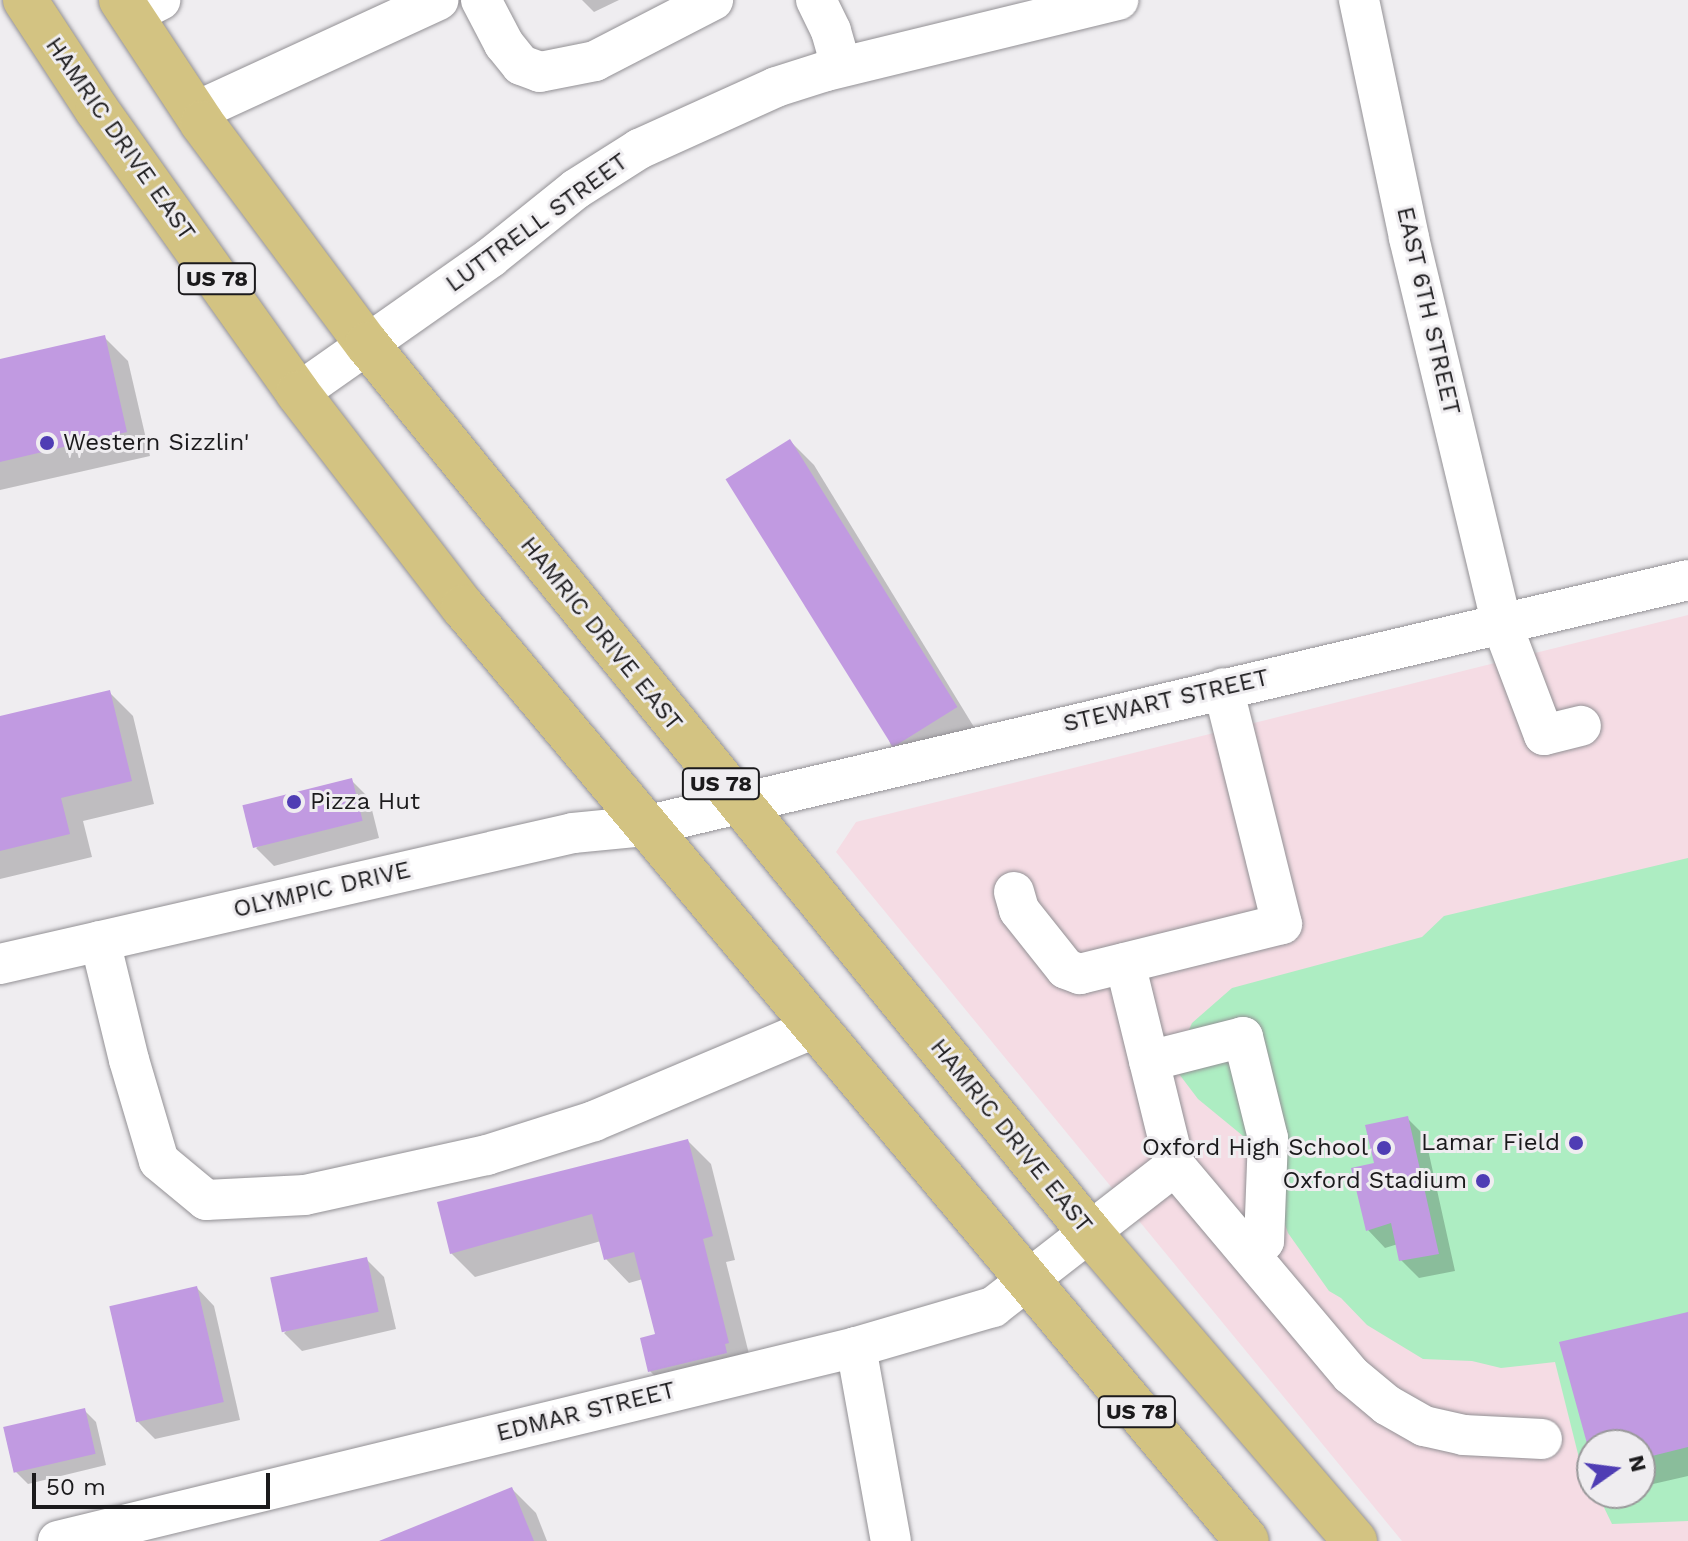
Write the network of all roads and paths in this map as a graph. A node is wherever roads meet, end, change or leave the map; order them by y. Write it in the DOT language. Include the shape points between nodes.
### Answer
graph roads {
  1 [pos="25,0"];
  2 [pos="438,0"];
  3 [pos="481,0"];
  4 [pos="713,0"];
  5 [pos="816,0"];
  6 [pos="1118,0"];
  7 [pos="1359,0"];
  8 [pos="137,5"];
  9 [pos="841,67"];
  10 [pos="195,112"];
  11 [pos="367,344"];
  12 [pos="298,393"];
  13 [pos="1688,580"];
  14 [pos="1501,622"];
  15 [pos="1223,688"];
  16 [pos="1581,726"];
  17 [pos="738,804"];
  18 [pos="645,826"];
  19 [pos="1014,892"];
  20 [pos="100,941"];
  21 [pos="1125,963"];
  22 [pos="0,964"];
  23 [pos="814,1028"];
  24 [pos="1149,1061"];
  25 [pos="1175,1166"];
  26 [pos="1091,1234"];
  27 [pos="1250,1254"];
  28 [pos="1027,1283"];
  29 [pos="856,1347"];
  30 [pos="1542,1439"];
  31 [pos="58,1541"];
  32 [pos="891,1541"];
  33 [pos="1247,1541"];
  34 [pos="1355,1541"];
  1 -- 12 [label="main road, HAMRIC DRIVE EAST / US 78"];
  2 -- 10 [label="street"];
  3 -- 4 [label="street" via="521,65 540,72 595,61"];
  5 -- 9 [label="street"];
  6 -- 9 [label="street, LUTTRELL STREET"];
  7 -- 14 [label="street, EAST 6TH STREET" via="1409,238"];
  8 -- 10 [label="main road, HAMRIC DRIVE EAST / US 78"];
  9 -- 11 [label="street, LUTTRELL STREET" via="776,87 639,149 576,189 490,258"];
  10 -- 11 [label="main road, HAMRIC DRIVE EAST / US 78"];
  11 -- 12 [label="street, LUTTRELL STREET"];
  11 -- 17 [label="main road, HAMRIC DRIVE EAST / US 78"];
  12 -- 18 [label="main road, HAMRIC DRIVE EAST / US 78" via="463,607"];
  13 -- 14 [label="street, STEWART STREET"];
  14 -- 15 [label="street, STEWART STREET"];
  14 -- 16 [label="street, EAST 6TH STREET" via="1544,735"];
  15 -- 17 [label="street, STEWART STREET"];
  15 -- 21 [label="street" via="1282,924"];
  17 -- 18 [label="street, STEWART STREET"];
  17 -- 26 [label="main road, HAMRIC DRIVE EAST / US 78"];
  18 -- 20 [label="street, OLYMPIC DRIVE" via="573,833"];
  18 -- 23 [label="main road, HAMRIC DRIVE EAST / US 78"];
  19 -- 21 [label="street" via="1019,910 1066,969 1080,974"];
  20 -- 22 [label="street, OLYMPIC DRIVE"];
  20 -- 23 [label="street" via="159,1161 206,1200 305,1195 487,1155 594,1121"];
  21 -- 24 [label="street"];
  23 -- 28 [label="main road, HAMRIC DRIVE EAST / US 78"];
  24 -- 25 [label="street"];
  24 -- 27 [label="street" via="1243,1037 1268,1138 1264,1241"];
  25 -- 26 [label="street, EDMAR STREET"];
  25 -- 27 [label="street"];
  26 -- 28 [label="street, EDMAR STREET"];
  26 -- 34 [label="main road, HAMRIC DRIVE EAST / US 78"];
  27 -- 30 [label="street" via="1351,1375 1387,1405 1424,1426 1464,1435"];
  28 -- 29 [label="street, EDMAR STREET" via="993,1307"];
  28 -- 33 [label="main road, HAMRIC DRIVE EAST / US 78"];
  29 -- 31 [label="street, EDMAR STREET"];
  29 -- 32 [label="street"];
}
